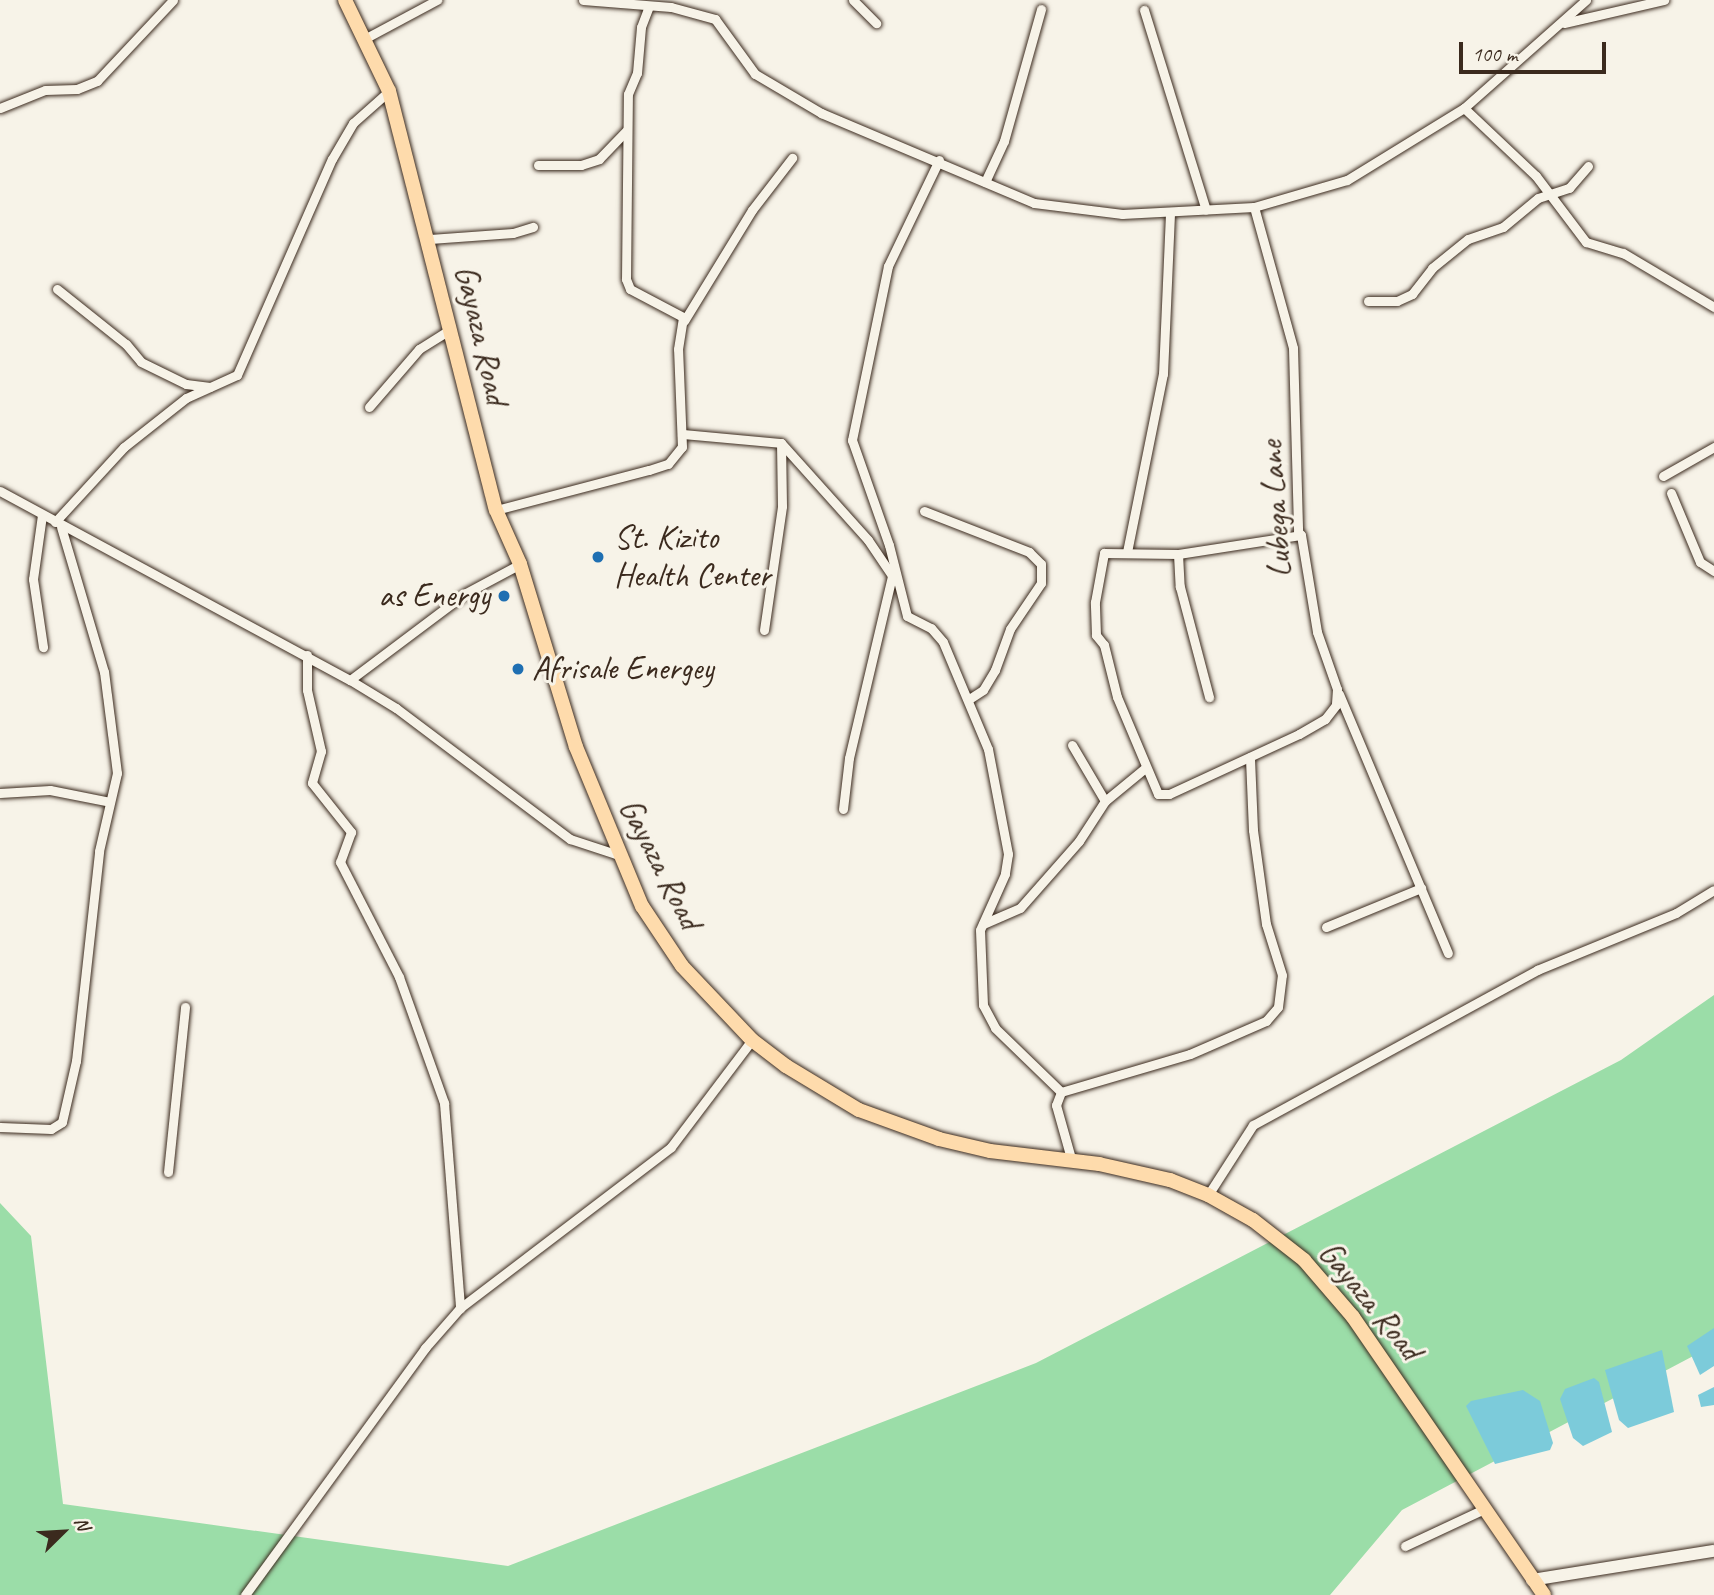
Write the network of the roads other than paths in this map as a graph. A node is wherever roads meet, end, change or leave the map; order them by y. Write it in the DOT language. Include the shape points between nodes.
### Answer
graph roads {
  1 [pos="173,0"];
  2 [pos="345,0"];
  3 [pos="437,0"];
  4 [pos="583,0"];
  5 [pos="682,0"];
  6 [pos="853,0"];
  7 [pos="1586,0"];
  8 [pos="1664,0"];
  9 [pos="649,6"];
  10 [pos="671,7"];
  11 [pos="1041,9"];
  12 [pos="1144,10"];
  13 [pos="876,23"];
  14 [pos="1562,23"];
  15 [pos="366,38"];
  16 [pos="388,91"];
  17 [pos="0,108"];
  18 [pos="1464,108"];
  19 [pos="627,130"];
  20 [pos="792,159"];
  21 [pos="939,160"];
  22 [pos="538,165"];
  23 [pos="1588,166"];
  24 [pos="985,182"];
  25 [pos="1550,197"];
  26 [pos="1254,207"];
  27 [pos="1206,210"];
  28 [pos="1170,212"];
  29 [pos="533,227"];
  30 [pos="430,239"];
  31 [pos="57,289"];
  32 [pos="1368,301"];
  33 [pos="1714,307"];
  34 [pos="684,321"];
  35 [pos="450,330"];
  36 [pos="211,388"];
  37 [pos="369,407"];
  38 [pos="682,434"];
  39 [pos="781,443"];
  40 [pos="1714,447"];
  41 [pos="1663,476"];
  42 [pos="0,491"];
  43 [pos="1671,493"];
  44 [pos="496,510"];
  45 [pos="923,511"];
  46 [pos="42,515"];
  47 [pos="58,525"];
  48 [pos="1301,535"];
  49 [pos="1128,552"];
  50 [pos="1178,554"];
  51 [pos="520,564"];
  52 [pos="1714,571"];
  53 [pos="895,580"];
  54 [pos="764,630"];
  55 [pos="43,647"];
  56 [pos="307,655"];
  57 [pos="350,680"];
  58 [pos="1337,689"];
  59 [pos="1209,697"];
  60 [pos="969,699"];
  61 [pos="1072,745"];
  62 [pos="1250,757"];
  63 [pos="1145,768"];
  64 [pos="0,793"];
  65 [pos="1105,801"];
  66 [pos="110,802"];
  67 [pos="843,810"];
  68 [pos="619,855"];
  69 [pos="1421,888"];
  70 [pos="1714,890"];
  71 [pos="983,924"];
  72 [pos="1326,927"];
  73 [pos="1448,953"];
  74 [pos="185,1007"];
  75 [pos="752,1041"];
  76 [pos="1061,1092"];
  77 [pos="0,1126"];
  78 [pos="1072,1162"];
  79 [pos="169,1172"];
  80 [pos="1208,1195"];
  81 [pos="460,1308"];
  82 [pos="1486,1508"];
  83 [pos="1405,1546"];
  84 [pos="1714,1551"];
  85 [pos="1532,1580"];
  86 [pos="245,1595"];
  87 [pos="1544,1595"];
  1 -- 17 [label="street" via="97,81 77,89 45,90"];
  2 -- 15 [label="main road, Gayaza Road"];
  3 -- 15 [label="street"];
  4 -- 9 [label="street"];
  5 -- 10 [label="street"];
  6 -- 13 [label="street"];
  7 -- 14 [label="street"];
  8 -- 14 [label="street"];
  9 -- 10 [label="street"];
  9 -- 19 [label="street" via="641,27 637,73 628,94"];
  10 -- 21 [label="street" via="715,19 755,74 776,89 821,113"];
  11 -- 24 [label="street" via="1004,141"];
  12 -- 27 [label="street"];
  14 -- 18 [label="street" via="1540,37"];
  15 -- 16 [label="main road, Gayaza Road"];
  16 -- 30 [label="main road, Gayaza Road"];
  16 -- 36 [label="street" via="352,123 332,159 237,375"];
  18 -- 25 [label="street" via="1536,176"];
  18 -- 26 [label="street" via="1347,180"];
  19 -- 22 [label="street" via="599,159 581,165"];
  19 -- 34 [label="street" via="626,279 629,289 678,311"];
  20 -- 34 [label="street" via="752,210"];
  21 -- 24 [label="street"];
  21 -- 53 [label="street" via="888,265 852,440 889,545"];
  23 -- 25 [label="street" via="1576,183"];
  24 -- 28 [label="street" via="1053,208 1122,214"];
  25 -- 32 [label="street" via="1538,198 1503,227 1468,239 1432,268 1412,293 1397,300"];
  25 -- 33 [label="street" via="1586,242 1623,253"];
  26 -- 27 [label="street"];
  26 -- 48 [label="street, Lubega Lane" via="1293,348 1296,512"];
  27 -- 28 [label="street"];
  28 -- 49 [label="street" via="1163,374"];
  29 -- 30 [label="street" via="513,233"];
  30 -- 35 [label="main road, Gayaza Road"];
  31 -- 36 [label="street" via="126,344 141,362 186,384"];
  34 -- 38 [label="street" via="678,349"];
  35 -- 37 [label="street" via="419,349"];
  35 -- 44 [label="main road, Gayaza Road"];
  36 -- 47 [label="street" via="186,398 124,447"];
  38 -- 39 [label="street"];
  38 -- 44 [label="street" via="678,454 668,464"];
  39 -- 53 [label="street" via="868,540"];
  39 -- 54 [label="street" via="782,506"];
  40 -- 41 [label="street"];
  42 -- 46 [label="street"];
  43 -- 52 [label="street" via="1700,562"];
  44 -- 51 [label="main road, Gayaza Road"];
  45 -- 60 [label="street" via="1029,552 1041,564 1041,583 1010,629 996,670 983,690"];
  46 -- 47 [label="street"];
  46 -- 55 [label="street" via="33,579"];
  47 -- 56 [label="street"];
  47 -- 66 [label="street" via="104,672 117,774"];
  48 -- 50 [label="street"];
  48 -- 58 [label="street, Lubega Lane" via="1309,599"];
  49 -- 50 [label="street"];
  49 -- 63 [label="street" via="1104,553 1099,562 1096,635 1104,645 1117,697"];
  50 -- 59 [label="street" via="1181,591"];
  51 -- 57 [label="street" via="466,593"];
  51 -- 68 [label="main road, Gayaza Road" via="576,747"];
  53 -- 60 [label="street" via="907,616 936,632"];
  53 -- 67 [label="street" via="849,758"];
  56 -- 57 [label="street"];
  56 -- 81 [label="street" via="307,690 321,751 312,783 351,832 341,862 399,977 444,1102"];
  57 -- 68 [label="street" via="396,708 570,839"];
  58 -- 62 [label="street" via="1336,705 1325,719"];
  58 -- 69 [label="street, Lubega Lane"];
  60 -- 71 [label="street" via="988,749 1008,854 1005,874"];
  61 -- 65 [label="street"];
  62 -- 63 [label="street" via="1163,796 1153,788"];
  62 -- 76 [label="street" via="1253,830 1266,924 1282,975 1278,1007 1266,1021 1190,1054"];
  63 -- 65 [label="street"];
  64 -- 66 [label="street" via="50,790"];
  65 -- 71 [label="street" via="1079,841 1034,894 1020,908"];
  66 -- 77 [label="street" via="99,851 76,1061 62,1122 51,1129"];
  68 -- 75 [label="main road, Gayaza Road" via="642,906 682,966"];
  69 -- 72 [label="street"];
  69 -- 73 [label="street, Lubega Lane"];
  70 -- 80 [label="street" via="1676,914 1537,970 1254,1125"];
  71 -- 76 [label="street" via="987,1017"];
  74 -- 79 [label="street"];
  75 -- 78 [label="main road, Gayaza Road" via="826,1092 891,1124 990,1151"];
  75 -- 81 [label="street" via="671,1147"];
  76 -- 78 [label="street" via="1056,1105"];
  78 -- 80 [label="main road, Gayaza Road" via="1132,1170"];
  80 -- 82 [label="main road, Gayaza Road" via="1253,1220 1304,1260 1353,1317"];
  81 -- 86 [label="street" via="425,1348"];
  82 -- 83 [label="street"];
  82 -- 85 [label="main road, Gayaza Road"];
  84 -- 85 [label="street"];
  85 -- 87 [label="main road, Gayaza Road"];
}
